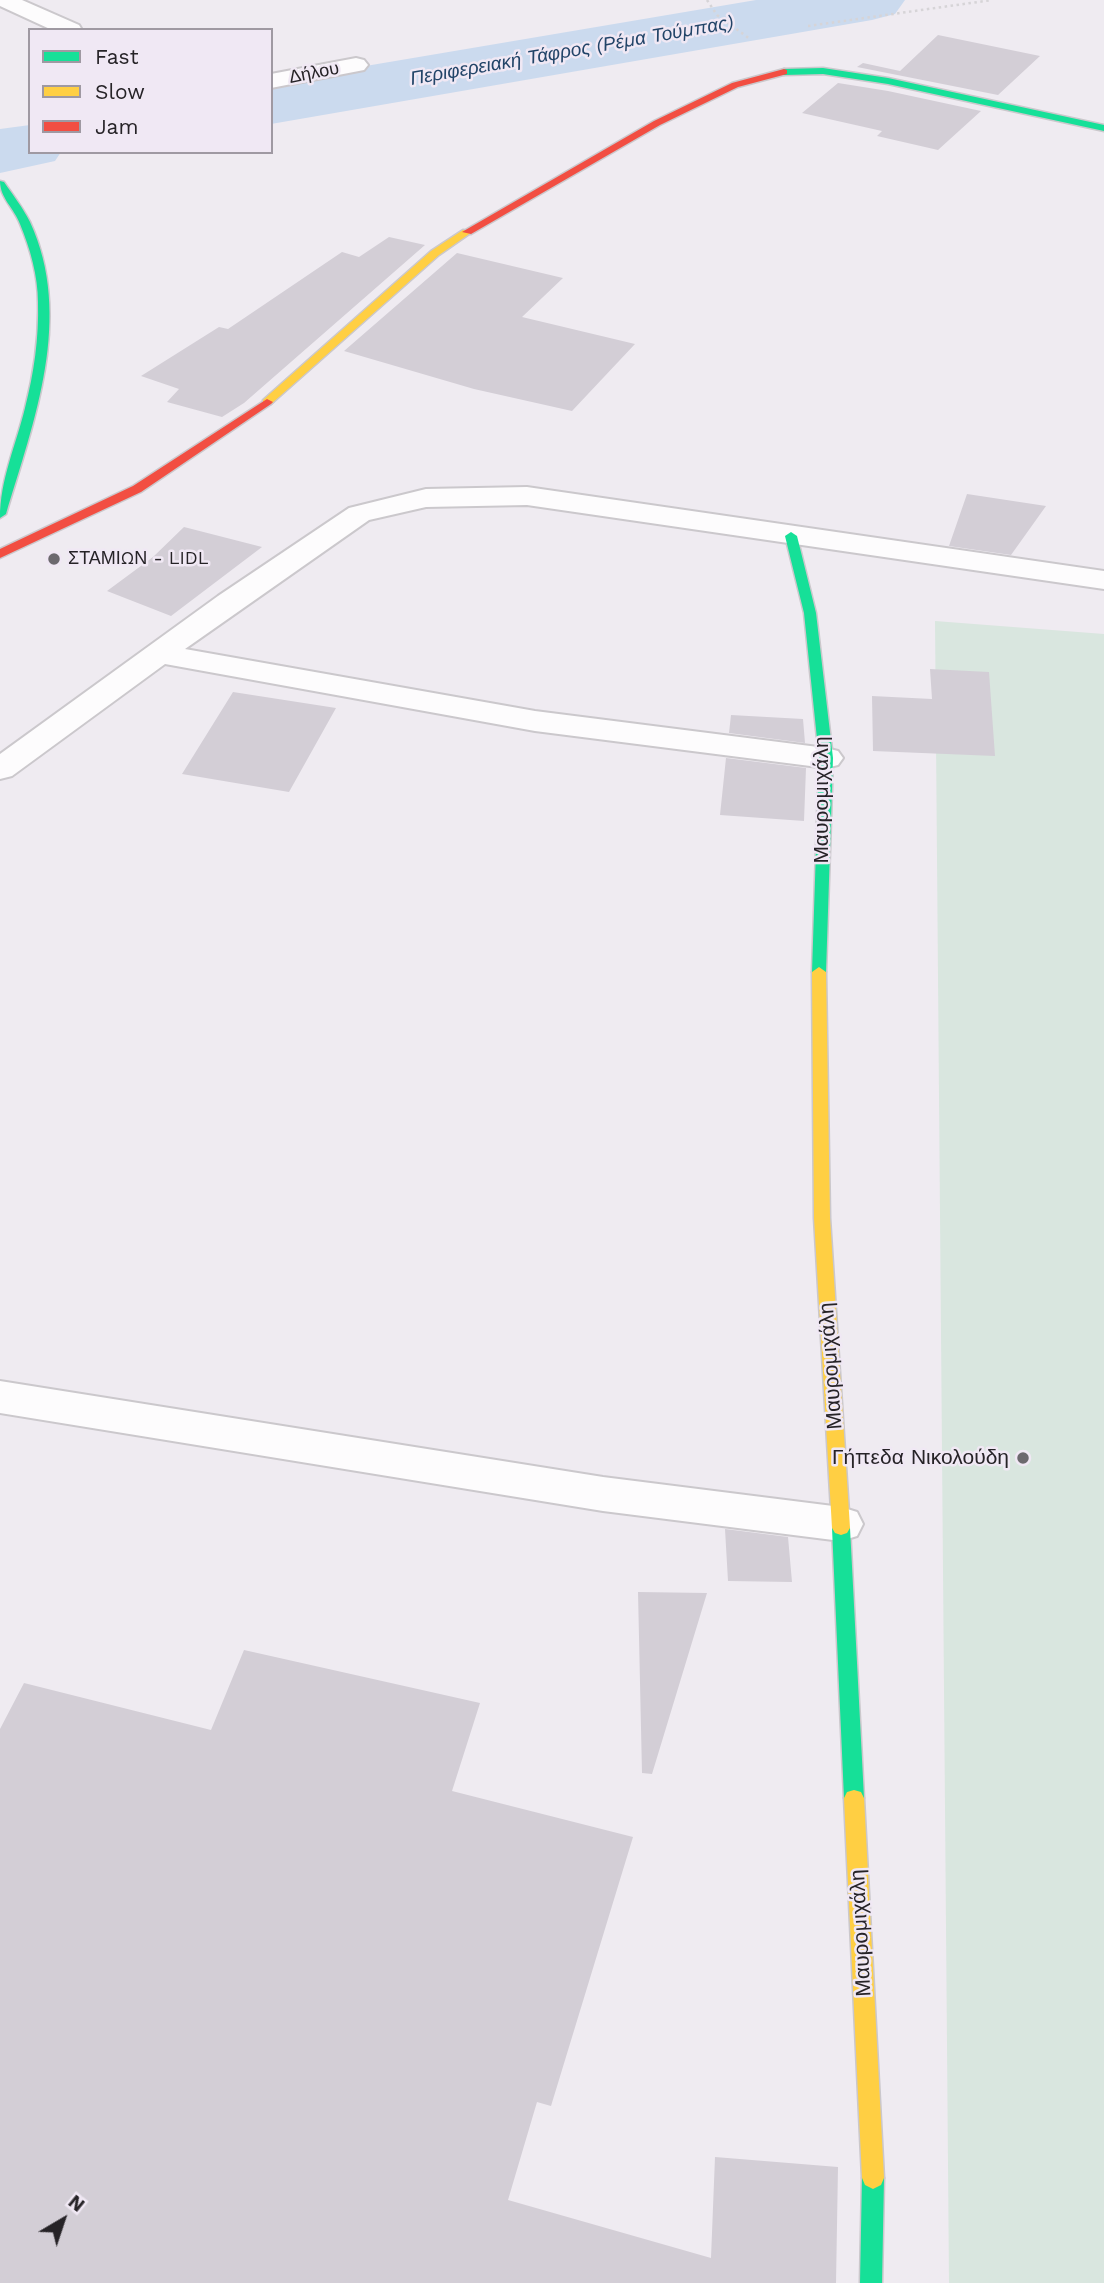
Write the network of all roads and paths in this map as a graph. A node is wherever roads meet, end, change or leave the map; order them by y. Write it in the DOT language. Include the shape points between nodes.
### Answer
graph roads {
  1 [pos="4,0"];
  2 [pos="707,0"];
  3 [pos="992,0"];
  4 [pos="67,28"];
  5 [pos="798,28"];
  6 [pos="738,31"];
  7 [pos="758,34"];
  8 [pos="745,36"];
  9 [pos="356,65"];
  10 [pos="273,81"];
  11 [pos="1104,128"];
  12 [pos="5,190"];
  13 [pos="0,514"];
  14 [pos="791,536"];
  15 [pos="0,554"];
  16 [pos="1104,580"];
  17 [pos="159,654"];
  18 [pos="826,758"];
  19 [pos="0,769"];
  20 [pos="0,1397"];
  21 [pos="841,1524"];
  22 [pos="871,2283"];
  1 -- 4 [label="street"];
  2 -- 6 [label="path" via="717,15"];
  3 -- 5 [label="path"];
  7 -- 8 [label="path"];
  9 -- 10 [label="street, Δήλου"];
  11 -- 15 [label="street" via="823,71 788,71 734,85 493,215 435,253 256,411 137,489"];
  12 -- 13 [label="street" via="29,231 42,267 46,314 43,368"];
  14 -- 16 [label="street"];
  14 -- 17 [label="street" via="527,496 399,502 359,514"];
  14 -- 18 [label="street, Μαυρομιχάλη" via="810,613"];
  17 -- 18 [label="street" via="535,721"];
  17 -- 19 [label="street"];
  18 -- 21 [label="street, Μαυρομιχάλη" via="819,956 822,1218"];
  20 -- 21 [label="street" via="603,1494"];
  21 -- 22 [label="street, Μαυρομιχάλη" via="873,2181"];
}
